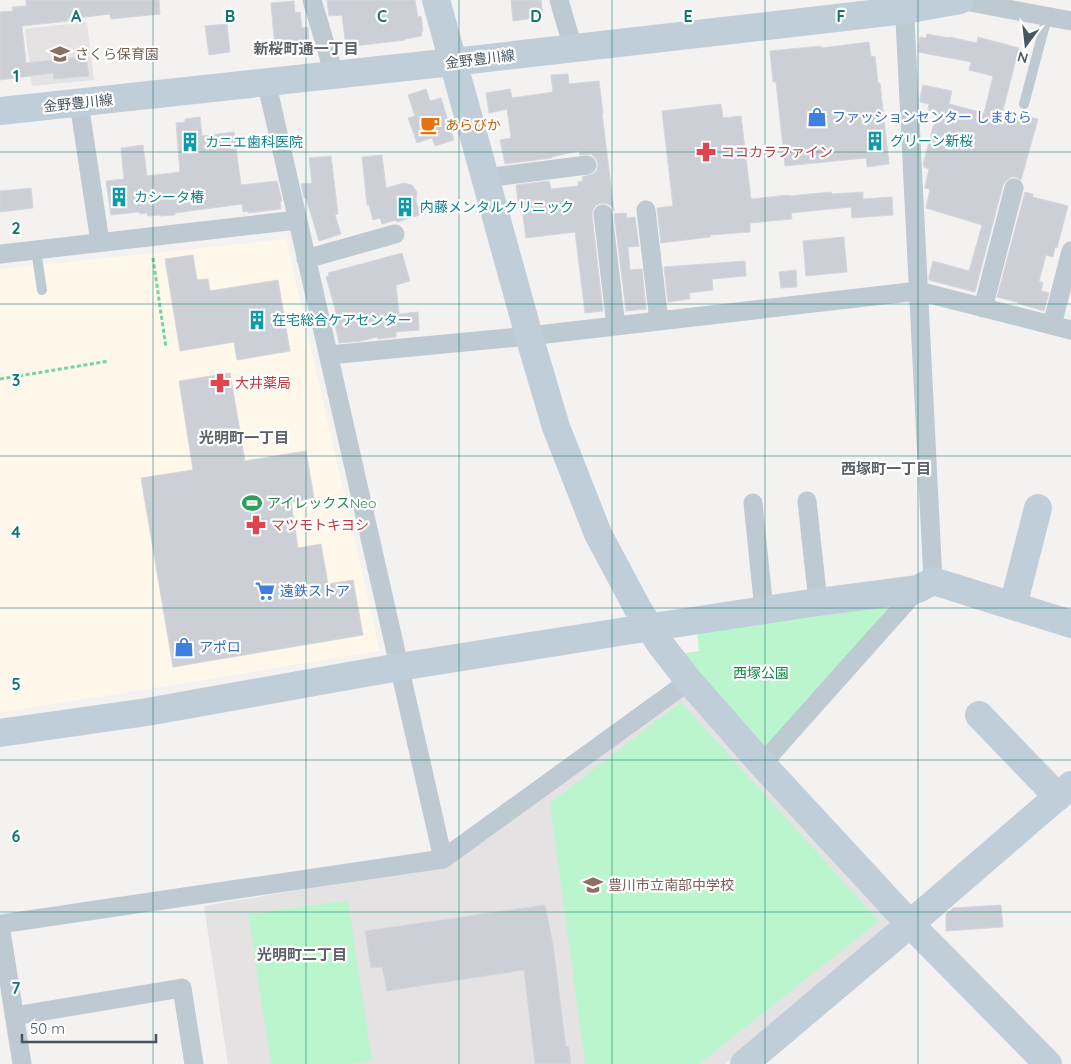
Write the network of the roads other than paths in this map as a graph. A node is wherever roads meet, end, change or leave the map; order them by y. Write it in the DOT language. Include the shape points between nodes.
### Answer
graph roads {
  1 [pos="312,0"];
  2 [pos="436,0"];
  3 [pos="559,0"];
  4 [pos="960,0"];
  5 [pos="904,5"];
  6 [pos="1047,16"];
  7 [pos="1070,19"];
  8 [pos="572,48"];
  9 [pos="453,62"];
  10 [pos="334,74"];
  11 [pos="267,82"];
  12 [pos="79,103"];
  13 [pos="1024,104"];
  14 [pos="0,112"];
  15 [pos="587,165"];
  16 [pos="485,178"];
  17 [pos="1014,188"];
  18 [pos="646,210"];
  19 [pos="603,214"];
  20 [pos="297,220"];
  21 [pos="395,234"];
  22 [pos="100,242"];
  23 [pos="36,250"];
  24 [pos="1071,251"];
  25 [pos="0,254"];
  26 [pos="306,259"];
  27 [pos="42,290"];
  28 [pos="918,291"];
  29 [pos="983,308"];
  30 [pos="659,321"];
  31 [pos="1052,325"];
  32 [pos="616,326"];
  33 [pos="1071,330"];
  34 [pos="529,336"];
  35 [pos="329,356"];
  36 [pos="807,501"];
  37 [pos="753,503"];
  38 [pos="1038,508"];
  39 [pos="926,585"];
  40 [pos="818,602"];
  41 [pos="1013,606"];
  42 [pos="764,610"];
  43 [pos="1071,624"];
  44 [pos="650,628"];
  45 [pos="399,667"];
  46 [pos="689,681"];
  47 [pos="979,714"];
  48 [pos="0,733"];
  49 [pos="762,764"];
  50 [pos="1065,791"];
  51 [pos="442,859"];
  52 [pos="910,924"];
  53 [pos="0,925"];
  54 [pos="14,1016"];
  55 [pos="22,1064"];
  56 [pos="194,1064"];
  57 [pos="744,1064"];
  58 [pos="1048,1064"];
  1 -- 10 [label="street"];
  2 -- 9 [label="street"];
  3 -- 8 [label="street"];
  4 -- 5 [label="street, 金野豊川線"];
  4 -- 6 [label="street"];
  5 -- 8 [label="street, 金野豊川線"];
  5 -- 28 [label="street"];
  6 -- 7 [label="street"];
  6 -- 13 [label="lane"];
  8 -- 9 [label="street, 金野豊川線"];
  9 -- 10 [label="street, 金野豊川線"];
  9 -- 16 [label="street"];
  10 -- 11 [label="street, 金野豊川線"];
  11 -- 12 [label="street, 金野豊川線"];
  11 -- 20 [label="street"];
  12 -- 14 [label="street, 金野豊川線"];
  12 -- 22 [label="street"];
  15 -- 16 [label="street"];
  16 -- 34 [label="street"];
  17 -- 29 [label="street"];
  18 -- 30 [label="street"];
  19 -- 32 [label="street"];
  20 -- 22 [label="street"];
  20 -- 26 [label="street"];
  21 -- 26 [label="street"];
  22 -- 23 [label="street"];
  23 -- 25 [label="street"];
  23 -- 27 [label="lane"];
  24 -- 31 [label="street"];
  26 -- 35 [label="street"];
  28 -- 29 [label="street"];
  28 -- 30 [label="street"];
  28 -- 39 [label="street"];
  29 -- 31 [label="street"];
  30 -- 32 [label="street"];
  31 -- 33 [label="street"];
  32 -- 34 [label="street"];
  34 -- 35 [label="street"];
  34 -- 44 [label="street" via="556,427 598,534"];
  35 -- 45 [label="street"];
  36 -- 40 [label="street"];
  37 -- 42 [label="street"];
  38 -- 41 [label="street"];
  39 -- 40 [label="street"];
  39 -- 41 [label="street"];
  39 -- 49 [label="street"];
  40 -- 42 [label="street"];
  41 -- 43 [label="street"];
  42 -- 44 [label="street"];
  44 -- 45 [label="street"];
  44 -- 46 [label="street"];
  45 -- 48 [label="street" via="147,712"];
  45 -- 51 [label="street"];
  46 -- 49 [label="street"];
  46 -- 51 [label="street"];
  47 -- 50 [label="street"];
  49 -- 52 [label="street"];
  50 -- 52 [label="street"];
  51 -- 53 [label="street"];
  52 -- 57 [label="street"];
  52 -- 58 [label="street"];
  53 -- 54 [label="street"];
  54 -- 55 [label="street"];
  54 -- 56 [label="street" via="182,988"];
}
